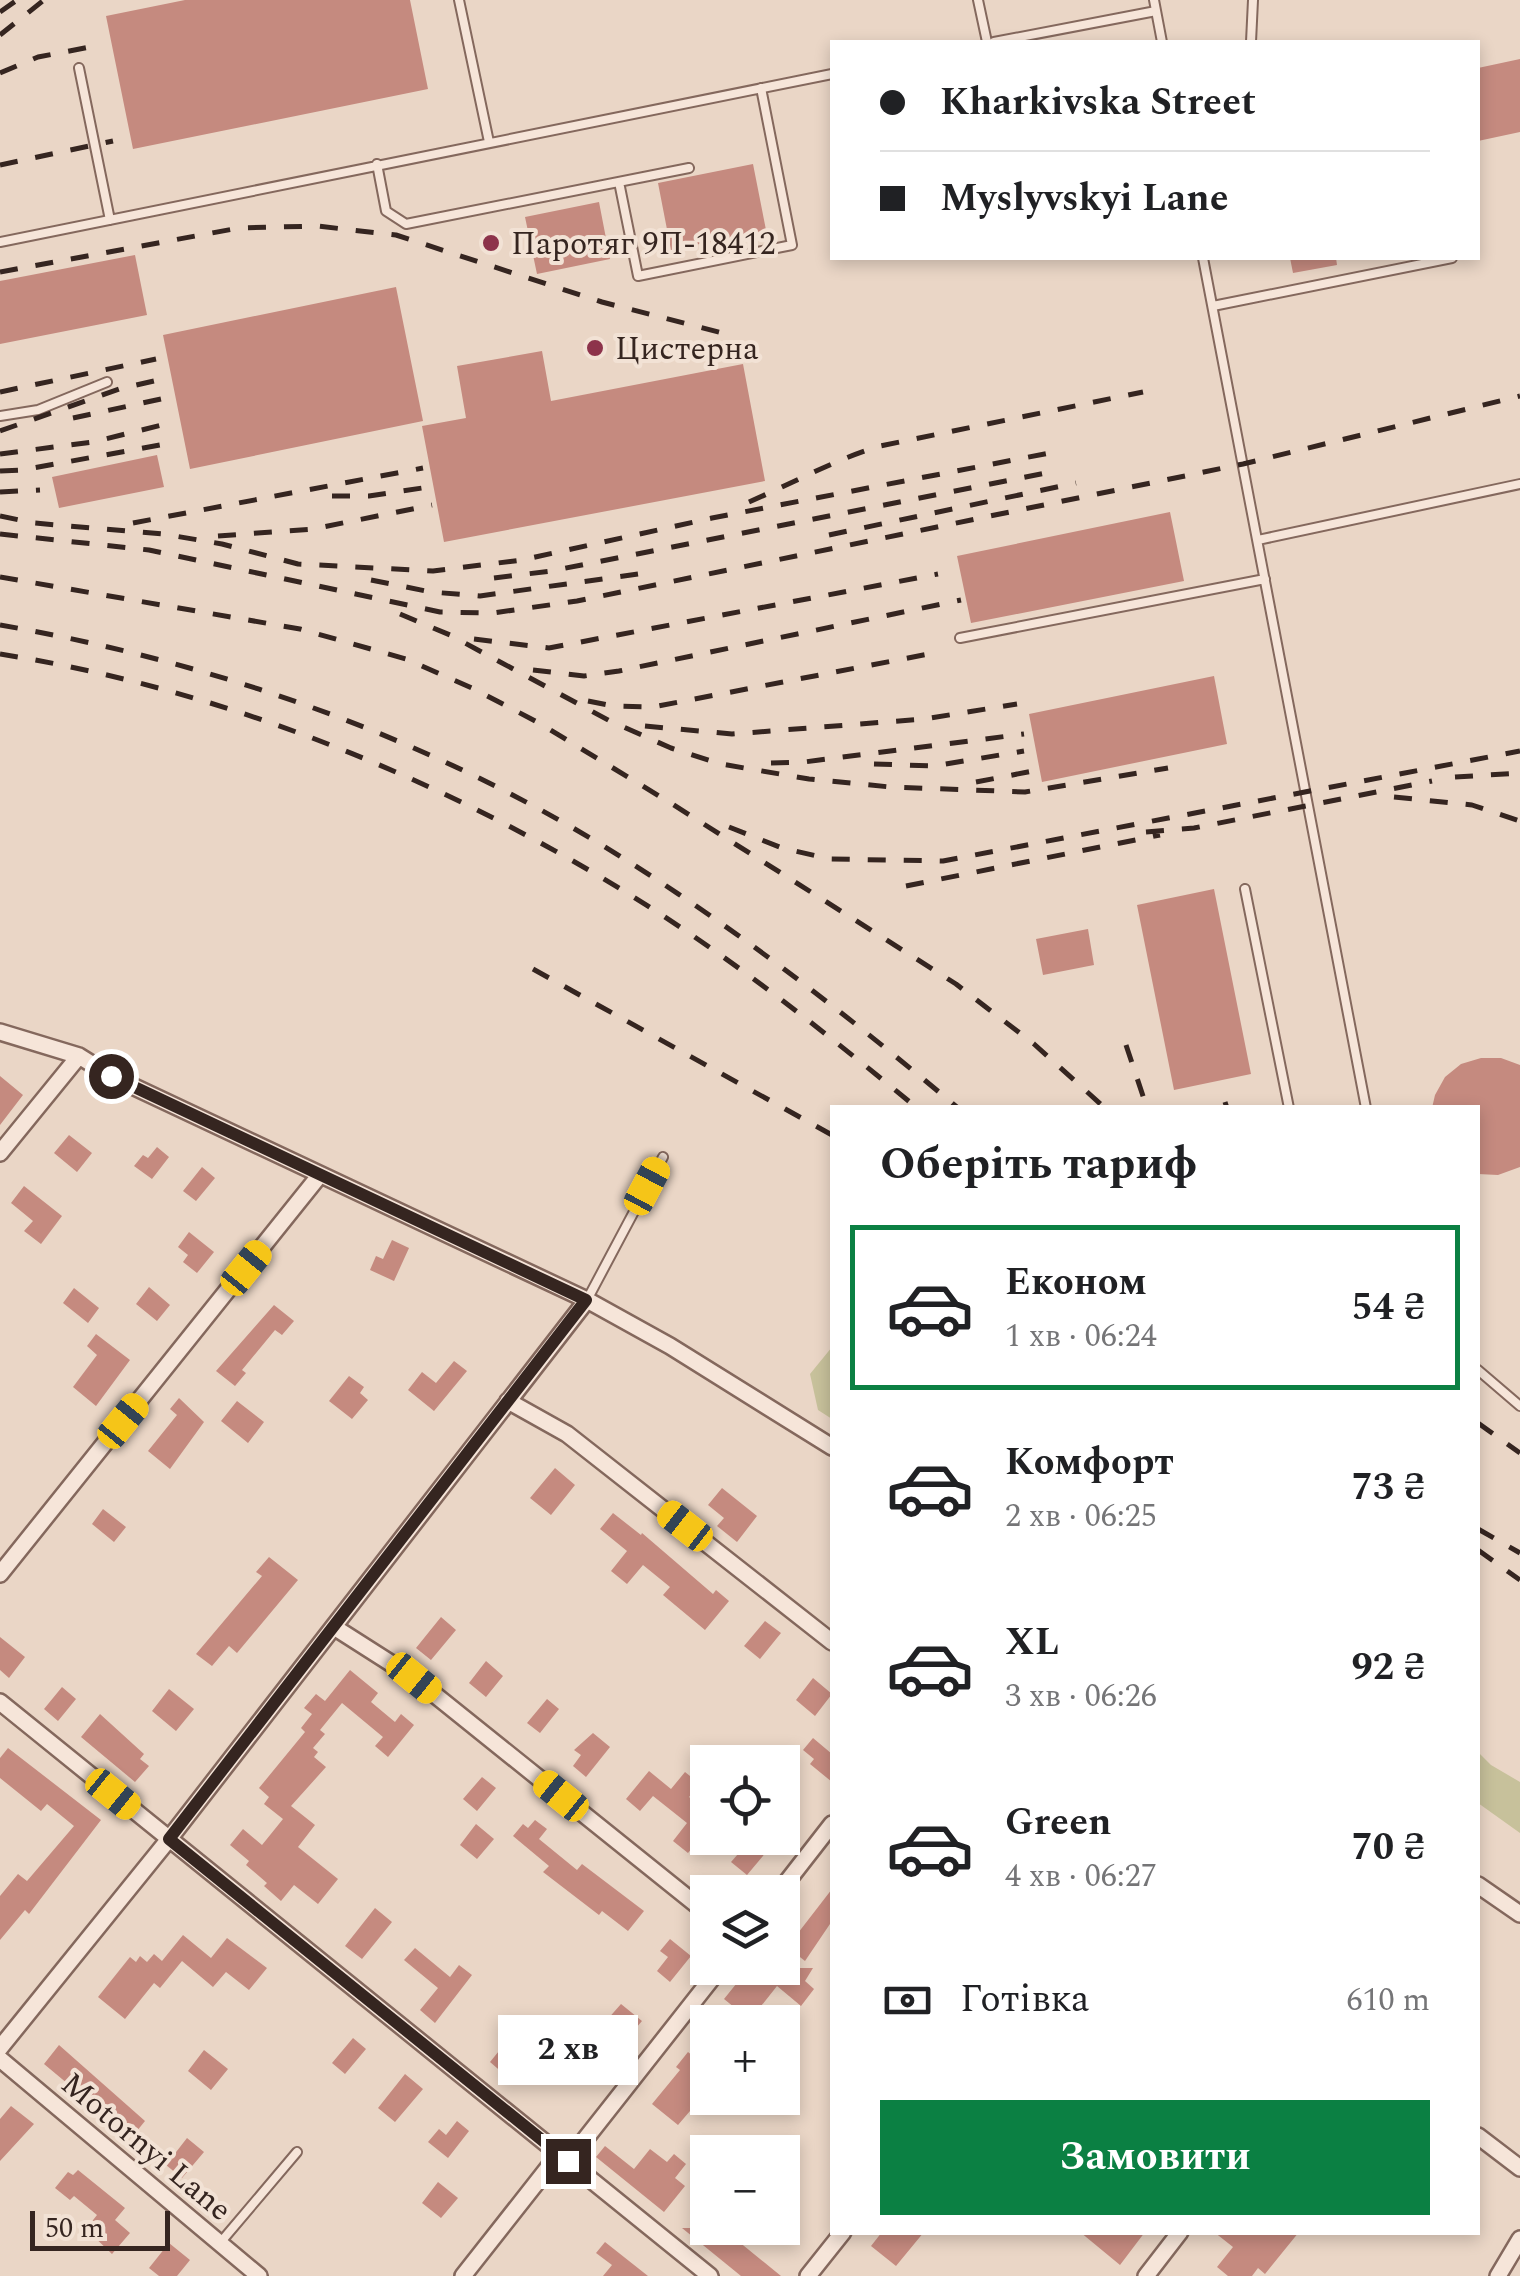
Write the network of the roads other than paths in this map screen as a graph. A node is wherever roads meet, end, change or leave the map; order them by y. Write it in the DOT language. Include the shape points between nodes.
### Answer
graph roads {
  1 [pos="460,0"];
  2 [pos="978,0"];
  3 [pos="1154,0"];
  4 [pos="1253,0"];
  5 [pos="1156,11"];
  6 [pos="989,40"];
  7 [pos="1001,40"];
  8 [pos="1162,40"];
  9 [pos="1251,40"];
  10 [pos="79,68"];
  11 [pos="830,74"];
  12 [pos="761,88"];
  13 [pos="488,142"];
  14 [pos="378,164"];
  15 [pos="689,168"];
  16 [pos="619,182"];
  17 [pos="110,220"];
  18 [pos="0,242"];
  19 [pos="1203,260"];
  20 [pos="1442,260"];
  21 [pos="1212,306"];
  22 [pos="107,382"];
  23 [pos="0,416"];
  24 [pos="1520,484"];
  25 [pos="1258,540"];
  26 [pos="1265,578"];
  27 [pos="960,638"];
  28 [pos="1245,889"];
  29 [pos="0,1032"];
  30 [pos="79,1056"];
  31 [pos="1288,1105"];
  32 [pos="1365,1105"];
  33 [pos="0,1153"];
  34 [pos="663,1157"];
  35 [pos="319,1176"];
  36 [pos="586,1300"];
  37 [pos="1480,1372"];
  38 [pos="508,1401"];
  39 [pos="1520,1406"];
  40 [pos="830,1446"];
  41 [pos="0,1574"];
  42 [pos="334,1627"];
  43 [pos="830,1640"];
  44 [pos="0,1702"];
  45 [pos="830,1827"];
  46 [pos="169,1839"];
  47 [pos="792,1875"];
  48 [pos="1480,1886"];
  49 [pos="690,1900"];
  50 [pos="1520,1914"];
  51 [pos="706,1985"];
  52 [pos="0,2048"];
  53 [pos="0,2059"];
  54 [pos="1480,2138"];
  55 [pos="296,2152"];
  56 [pos="564,2158"];
  57 [pos="1520,2168"];
  58 [pos="841,2235"];
  59 [pos="1178,2235"];
  60 [pos="1520,2239"];
  61 [pos="220,2244"];
  62 [pos="259,2276"];
  63 [pos="463,2276"];
  64 [pos="710,2276"];
  65 [pos="808,2276"];
  66 [pos="1146,2276"];
  67 [pos="1498,2276"];
  1 -- 13 [label="lane"];
  2 -- 6 [label="lane"];
  3 -- 5 [label="lane"];
  4 -- 9 [label="lane"];
  5 -- 7 [label="lane"];
  5 -- 8 [label="lane"];
  10 -- 17 [label="lane"];
  11 -- 12 [label="lane"];
  12 -- 13 [label="lane"];
  12 -- 16 [label="lane" via="792,245 638,276"];
  13 -- 14 [label="lane"];
  14 -- 16 [label="lane" via="386,211 406,224"];
  14 -- 17 [label="lane"];
  15 -- 16 [label="lane"];
  17 -- 18 [label="lane"];
  19 -- 21 [label="lane"];
  20 -- 21 [label="lane"];
  21 -- 25 [label="lane"];
  22 -- 23 [label="lane" via="38,410"];
  24 -- 25 [label="lane"];
  25 -- 26 [label="lane"];
  26 -- 27 [label="lane"];
  26 -- 32 [label="lane"];
  28 -- 31 [label="lane"];
  29 -- 30 [label="street"];
  30 -- 33 [label="street"];
  30 -- 35 [label="street"];
  34 -- 36 [label="lane"];
  35 -- 36 [label="street"];
  35 -- 41 [label="street"];
  36 -- 38 [label="street"];
  36 -- 40 [label="street"];
  37 -- 39 [label="lane"];
  38 -- 42 [label="street"];
  38 -- 43 [label="street" via="567,1434"];
  42 -- 46 [label="street"];
  42 -- 49 [label="street" via="414,1678"];
  44 -- 46 [label="street"];
  45 -- 47 [label="street"];
  46 -- 52 [label="street"];
  46 -- 56 [label="street"];
  48 -- 50 [label="street"];
  51 -- 56 [label="street"];
  53 -- 61 [label="street, Motornyi Lane"];
  54 -- 57 [label="street"];
  55 -- 61 [label="lane"];
  56 -- 63 [label="street"];
  56 -- 64 [label="street"];
  58 -- 65 [label="street"];
  59 -- 66 [label="street"];
  60 -- 67 [label="street"];
  61 -- 62 [label="street, Motornyi Lane"];
}
